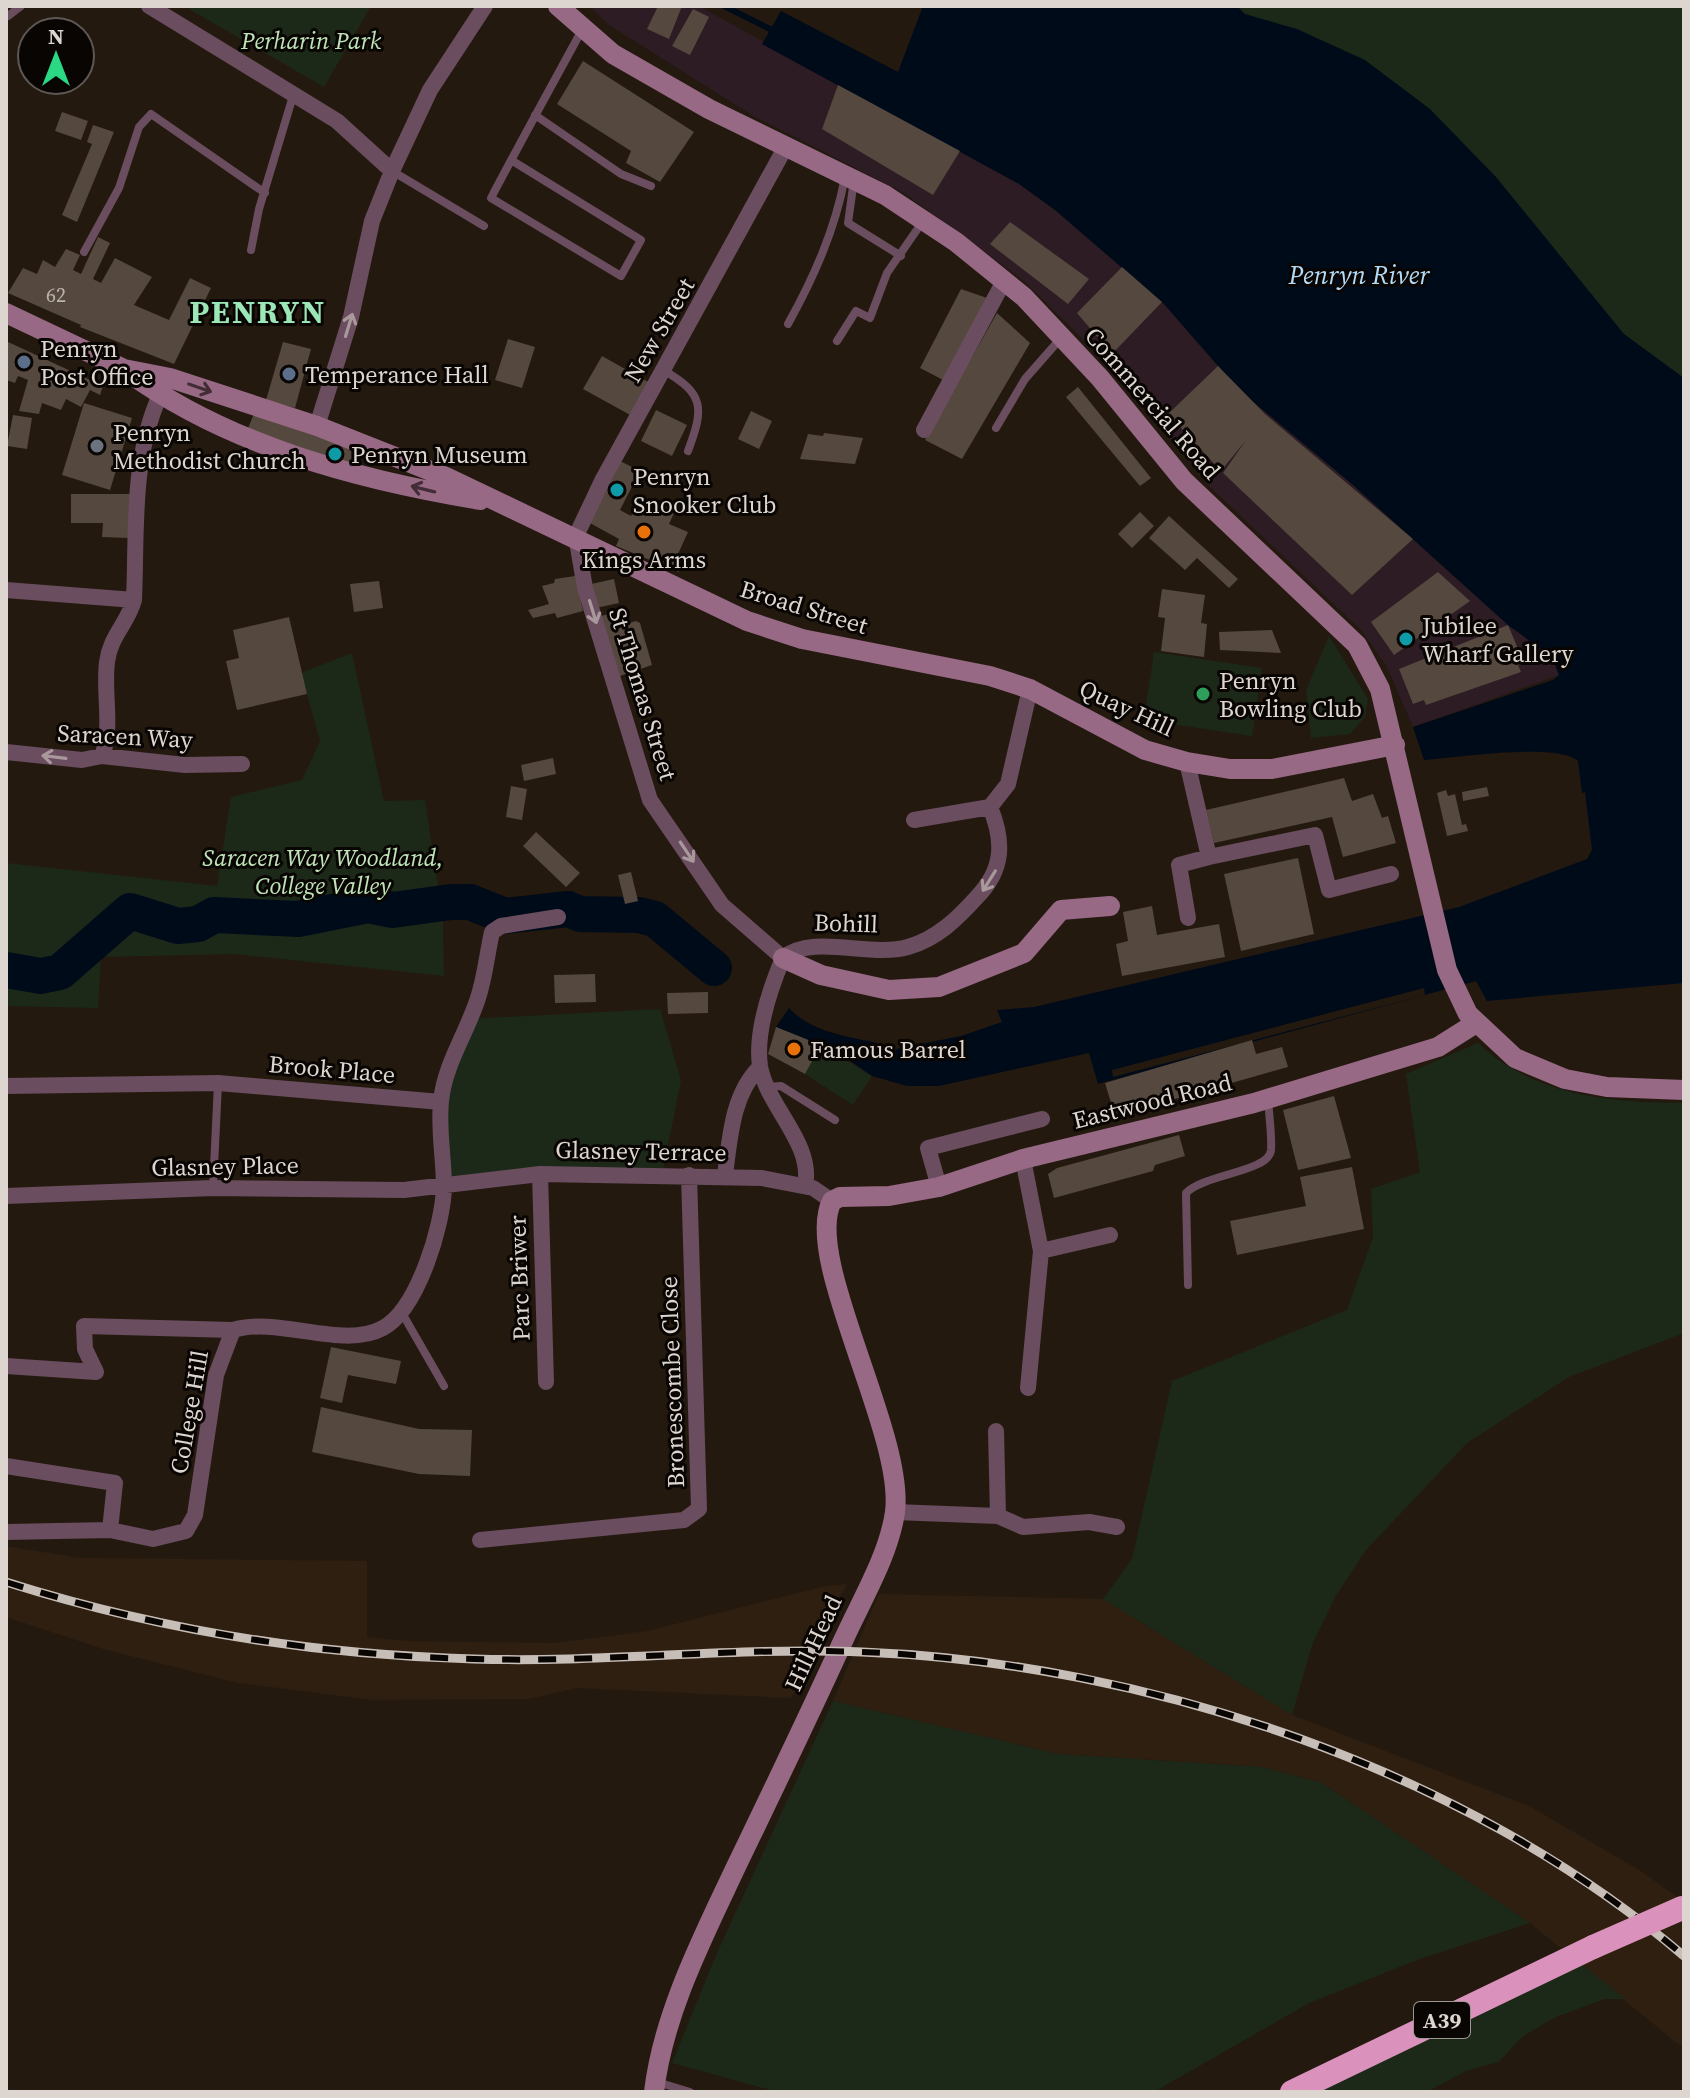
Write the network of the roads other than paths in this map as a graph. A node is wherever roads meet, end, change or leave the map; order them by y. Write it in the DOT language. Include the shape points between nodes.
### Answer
graph roads {
  1 [pos="21,6"];
  2 [pos="149,6"];
  3 [pos="485,6"];
  4 [pos="558,6"];
  5 [pos="8,16"];
  6 [pos="583,28"];
  7 [pos="293,96"];
  8 [pos="535,115"];
  9 [pos="785,148"];
  10 [pos="511,160"];
  11 [pos="392,171"];
  12 [pos="850,178"];
  13 [pos="651,186"];
  14 [pos="265,193"];
  15 [pos="923,221"];
  16 [pos="484,226"];
  17 [pos="251,250"];
  18 [pos="84,252"];
  19 [pos="901,256"];
  20 [pos="1004,281"];
  21 [pos="6,313"];
  22 [pos="788,324"];
  23 [pos="1062,337"];
  24 [pos="837,341"];
  25 [pos="124,369"];
  26 [pos="663,370"];
  27 [pos="160,395"];
  28 [pos="317,426"];
  29 [pos="996,428"];
  30 [pos="924,430"];
  31 [pos="688,451"];
  32 [pos="500,503"];
  33 [pos="576,536"];
  34 [pos="6,590"];
  35 [pos="134,600"];
  36 [pos="1030,689"];
  37 [pos="1395,745"];
  38 [pos="6,752"];
  39 [pos="102,756"];
  40 [pos="1187,762"];
  41 [pos="242,764"];
  42 [pos="990,807"];
  43 [pos="914,820"];
  44 [pos="1209,857"];
  45 [pos="1391,874"];
  46 [pos="1110,906"];
  47 [pos="558,917"];
  48 [pos="1188,918"];
  49 [pos="783,958"];
  50 [pos="1476,1023"];
  51 [pos="760,1067"];
  52 [pos="218,1083"];
  53 [pos="6,1086"];
  54 [pos="767,1087"];
  55 [pos="1684,1090"];
  56 [pos="1268,1099"];
  57 [pos="441,1102"];
  58 [pos="1042,1119"];
  59 [pos="835,1120"];
  60 [pos="1023,1159"];
  61 [pos="540,1174"];
  62 [pos="689,1175"];
  63 [pos="725,1175"];
  64 [pos="805,1186"];
  65 [pos="444,1187"];
  66 [pos="939,1187"];
  67 [pos="213,1188"];
  68 [pos="6,1196"];
  69 [pos="832,1201"];
  70 [pos="1110,1235"];
  71 [pos="1041,1251"];
  72 [pos="1188,1285"];
  73 [pos="402,1313"];
  74 [pos="233,1330"];
  75 [pos="6,1366"];
  76 [pos="546,1382"];
  77 [pos="444,1386"];
  78 [pos="1028,1388"];
  79 [pos="996,1431"];
  80 [pos="6,1466"];
  81 [pos="895,1512"];
  82 [pos="998,1516"];
  83 [pos="1117,1527"];
  84 [pos="110,1530"];
  85 [pos="6,1532"];
  86 [pos="480,1540"];
  87 [pos="1683,1907"];
  88 [pos="655,2087"];
  89 [pos="690,2092"];
  90 [pos="1292,2092"];
  1 -- 5 [label="lane"];
  2 -- 7 [label="street"];
  3 -- 11 [label="street" via="430,90"];
  4 -- 6 [label="street, Commercial Road"];
  6 -- 8 [label="lane"];
  6 -- 9 [label="street, Commercial Road" via="613,54"];
  7 -- 11 [label="street" via="337,121"];
  7 -- 14 [label="lane"];
  8 -- 10 [label="lane"];
  8 -- 13 [label="lane" via="621,174"];
  9 -- 12 [label="street, Commercial Road"];
  9 -- 26 [label="street, New Street"];
  10 -- 10 [label="lane" via="641,240 621,276 491,198"];
  11 -- 16 [label="lane"];
  28 -- 11 [label="street, one-way" via="351,317 372,221"];
  12 -- 15 [label="street, Commercial Road"];
  12 -- 19 [label="lane" via="848,223"];
  12 -- 22 [label="lane" via="811,282"];
  14 -- 17 [label="lane"];
  14 -- 18 [label="lane" via="151,114 139,127 119,188"];
  15 -- 19 [label="lane"];
  15 -- 20 [label="street, Commercial Road"];
  19 -- 24 [label="lane" via="887,273 870,318 856,311"];
  20 -- 23 [label="street, Commercial Road"];
  20 -- 30 [label="street"];
  21 -- 25 [label="street"];
  23 -- 29 [label="lane" via="1025,379"];
  23 -- 37 [label="street, Commercial Road" via="1184,481 1357,645 1380,689"];
  25 -- 27 [label="street"];
  25 -- 28 [label="street, one-way" via="170,378"];
  26 -- 31 [label="lane" via="685,383 698,403 700,415"];
  26 -- 33 [label="street, New Street"];
  32 -- 27 [label="street, one-way" via="347,471 280,450"];
  27 -- 35 [label="street" via="146,427 139,468"];
  28 -- 32 [label="street"];
  32 -- 33 [label="street, Broad Street"];
  33 -- 36 [label="street, Broad Street" via="747,621 802,639 990,676"];
  33 -- 49 [label="street, St Thomas Street, one-way" via="585,588 650,800 722,905"];
  34 -- 35 [label="street"];
  35 -- 39 [label="street" via="110,646"];
  36 -- 40 [label="street, Quay Hill" via="1145,750"];
  36 -- 42 [label="street" via="1008,784"];
  37 -- 40 [label="street, Quay Hill" via="1272,769"];
  37 -- 50 [label="street, Commercial Road" via="1447,970 1461,1004"];
  39 -- 38 [label="street, Saracen Way, one-way" via="82,760"];
  39 -- 41 [label="street, Saracen Way" via="185,765"];
  40 -- 44 [label="street"];
  42 -- 43 [label="street"];
  42 -- 49 [label="street, Bohill, one-way" via="1001,849 993,876 937,933 897,949 867,952 812,945"];
  44 -- 45 [label="street" via="1315,835 1329,890"];
  44 -- 48 [label="street" via="1179,865"];
  46 -- 49 [label="street, Bohill" via="1061,910 1024,953 939,987 889,990 821,975"];
  47 -- 57 [label="street, College Hill" via="492,932 478,999 460,1036"];
  49 -- 51 [label="street" via="764,1021"];
  50 -- 55 [label="street, Commercial Road" via="1515,1058 1565,1079 1607,1087"];
  50 -- 56 [label="street, Eastwood Road" via="1438,1047"];
  51 -- 54 [label="street"];
  51 -- 63 [label="street" via="749,1078 738,1105"];
  52 -- 53 [label="street, Brook Place"];
  52 -- 57 [label="street, Brook Place"];
  52 -- 67 [label="lane"];
  54 -- 59 [label="lane" via="781,1086"];
  54 -- 64 [label="street" via="803,1160"];
  56 -- 60 [label="street, Eastwood Road"];
  56 -- 72 [label="lane" via="1271,1153 1264,1163 1196,1183 1186,1193"];
  57 -- 65 [label="street, College Hill"];
  58 -- 66 [label="street" via="928,1148"];
  60 -- 66 [label="street, Eastwood Road"];
  60 -- 71 [label="street"];
  61 -- 62 [label="street, Glasney Terrace"];
  61 -- 65 [label="street, Glasney Terrace"];
  61 -- 76 [label="street, Parc Briwer"];
  62 -- 63 [label="street, Glasney Terrace"];
  62 -- 86 [label="street, Bronescombe Close" via="699,1509 684,1520"];
  63 -- 64 [label="street, Glasney Terrace"];
  64 -- 69 [label="street, Glasney Terrace"];
  65 -- 67 [label="street, Glasney Place"];
  65 -- 73 [label="street, College Hill" via="421,1284"];
  66 -- 69 [label="street, Eastwood Road"];
  67 -- 68 [label="street, Glasney Place"];
  69 -- 81 [label="street, Hill Head" via="827,1221 832,1265 879,1416 896,1487"];
  70 -- 71 [label="street"];
  71 -- 78 [label="street"];
  73 -- 74 [label="street, College Hill" via="364,1336 252,1324"];
  73 -- 77 [label="lane"];
  74 -- 75 [label="street" via="84,1326 85,1349 96,1372"];
  74 -- 84 [label="street, College Hill" via="216,1375 195,1515 186,1531 153,1539"];
  79 -- 82 [label="street"];
  80 -- 84 [label="street" via="115,1483"];
  81 -- 82 [label="street"];
  81 -- 88 [label="street, Hill Head" via="866,1591 702,1939"];
  82 -- 83 [label="street" via="1023,1527 1089,1522"];
  84 -- 85 [label="street, College Hill"];
  87 -- 90 [label="highway, A39, bridge"];
  88 -- 89 [label="lane"];
}
